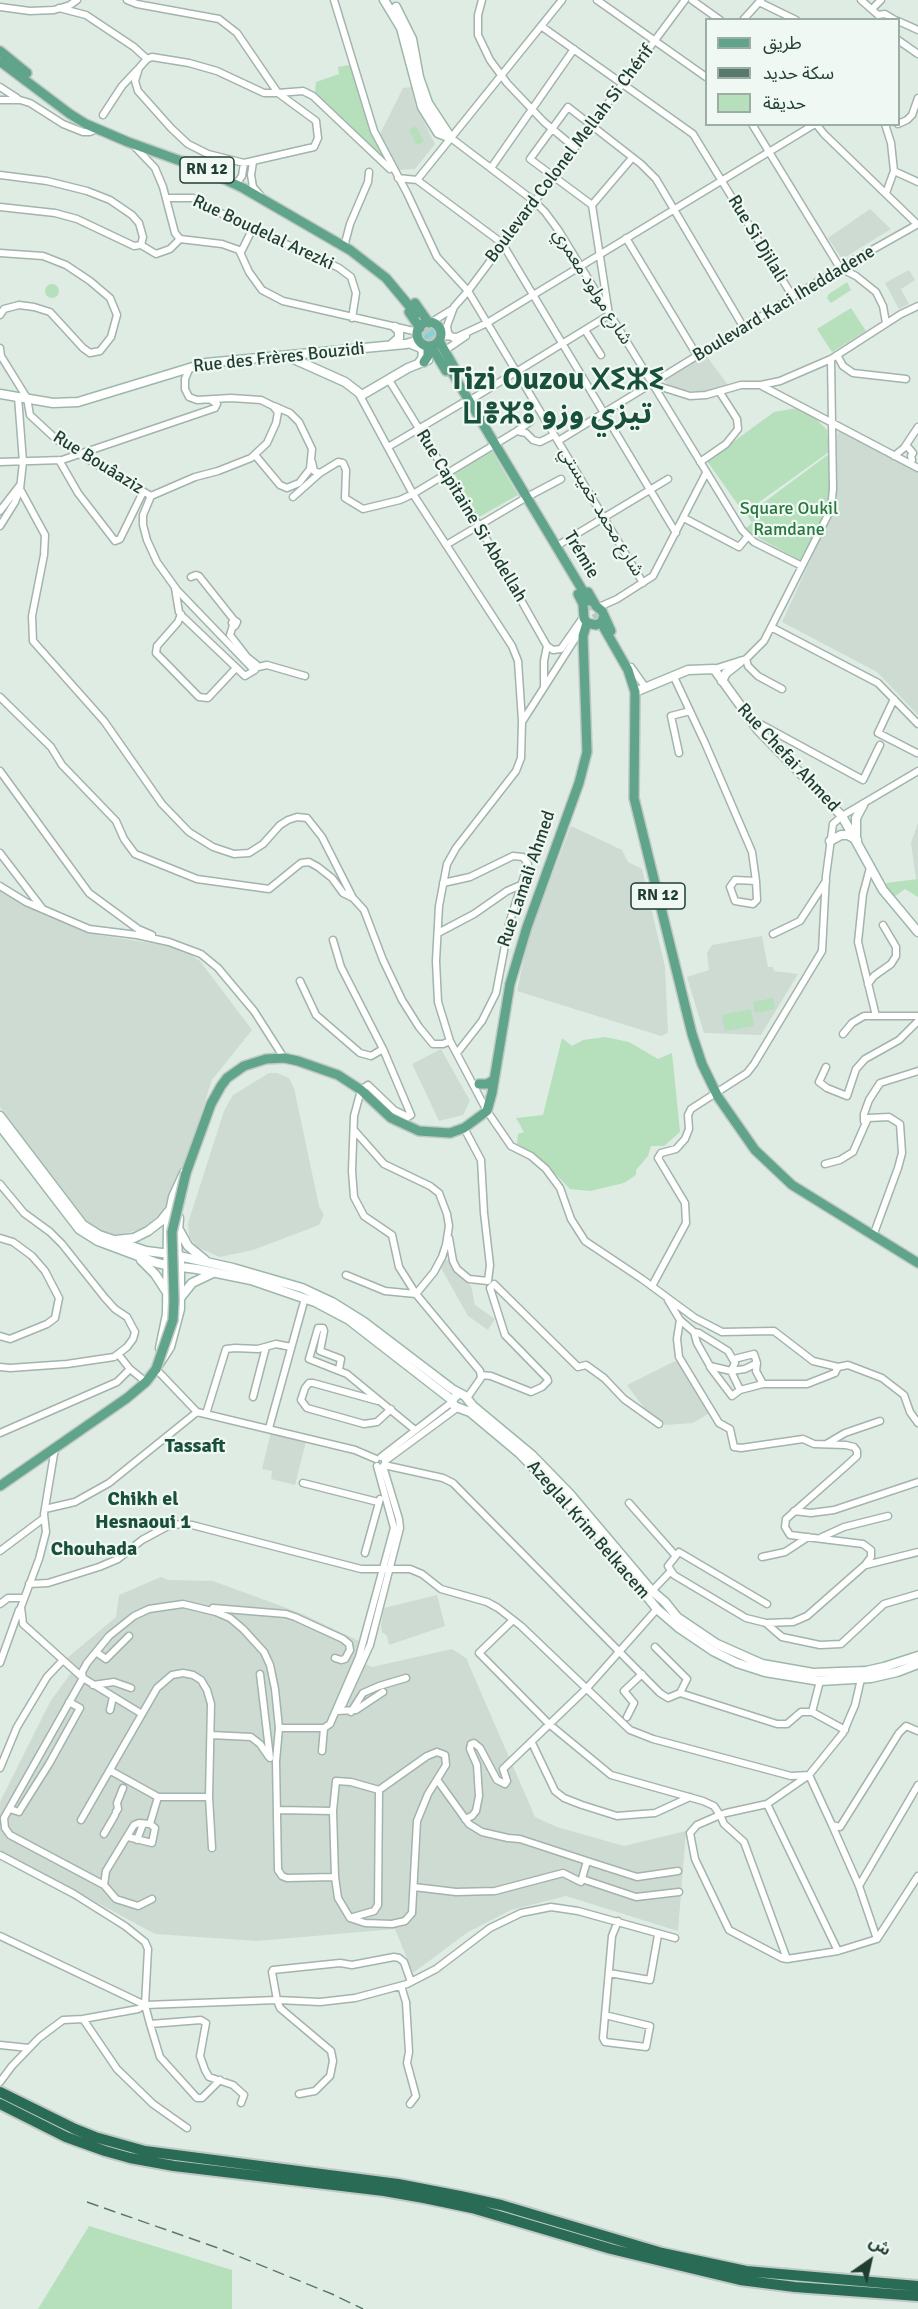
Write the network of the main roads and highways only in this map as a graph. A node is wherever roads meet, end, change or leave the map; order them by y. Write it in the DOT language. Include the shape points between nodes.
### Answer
graph roads {
  1 [pos="384,0"];
  2 [pos="391,0"];
  3 [pos="0,51"];
  4 [pos="1,64"];
  5 [pos="70,114"];
  6 [pos="341,242"];
  7 [pos="395,327"];
  8 [pos="424,330"];
  9 [pos="435,342"];
  10 [pos="390,346"];
  11 [pos="441,353"];
  12 [pos="286,356"];
  13 [pos="421,363"];
  14 [pos="447,364"];
  15 [pos="0,394"];
  16 [pos="479,420"];
  17 [pos="544,526"];
  18 [pos="598,609"];
  19 [pos="591,622"];
  20 [pos="573,641"];
  21 [pos="584,644"];
  22 [pos="585,658"];
  23 [pos="743,661"];
  24 [pos="722,681"];
  25 [pos="635,692"];
  26 [pos="863,805"];
  27 [pos="857,840"];
  28 [pos="830,841"];
  29 [pos="918,932"];
  30 [pos="475,1080"];
  31 [pos="494,1080"];
  32 [pos="0,1116"];
  33 [pos="0,1126"];
  34 [pos="188,1169"];
  35 [pos="170,1209"];
  36 [pos="178,1228"];
  37 [pos="111,1239"];
  38 [pos="130,1253"];
  39 [pos="173,1261"];
  40 [pos="211,1263"];
  41 [pos="918,1263"];
  42 [pos="216,1272"];
  43 [pos="168,1295"];
  44 [pos="181,1298"];
  45 [pos="156,1370"];
  46 [pos="460,1401"];
  47 [pos="0,1486"];
  48 [pos="660,1607"];
  49 [pos="918,1656"];
  50 [pos="918,1664"];
  51 [pos="0,2092"];
  52 [pos="0,2104"];
  53 [pos="918,2286"];
  54 [pos="918,2296"];
  1 -- 2 [label="main road" via="401,28 422,107 438,133 451,138 428,104 412,39"];
  3 -- 5 [label="main road"];
  4 -- 5 [label="main road"];
  5 -- 6 [label="main road, RN 12" via="96,129 236,184"];
  6 -- 8 [label="main road" via="344,250 381,280"];
  6 -- 8 [label="main road, RN 12" via="380,273 418,312"];
  7 -- 10 [label="main road" via="399,338"];
  8 -- 9 [label="main road"];
  8 -- 9 [label="main road" via="438,327"];
  8 -- 10 [label="main road, Rue des Frères Bouzidi"];
  8 -- 13 [label="main road"];
  9 -- 11 [label="main road"];
  9 -- 13 [label="main road"];
  10 -- 12 [label="main road, Rue des Frères Bouzidi"];
  11 -- 13 [label="main road"];
  11 -- 16 [label="main road"];
  12 -- 13 [label="main road" via="345,382 364,395"];
  12 -- 15 [label="main road, Rue des Frères Bouzidi" via="219,360 191,366 78,402 53,403"];
  14 -- 16 [label="main road, RN 12"];
  16 -- 17 [label="main road, RN 12"];
  17 -- 18 [label="main road, Trémie / RN 12"];
  17 -- 18 [label="main road, RN 12" via="560,544"];
  17 -- 19 [label="main road, RN 12" via="546,537"];
  18 -- 19 [label="main road" via="600,623"];
  18 -- 19 [label="main road" via="589,607"];
  18 -- 25 [label="main road, RN 12" via="631,667 637,684"];
  19 -- 21 [label="main road, Rue Lamali Ahmed" via="583,633"];
  19 -- 22 [label="main road, Rue Lamali Ahmed"];
  19 -- 25 [label="main road, RN 12"];
  20 -- 21 [label="main road" via="578,639"];
  21 -- 22 [label="main road, Rue Lamali Ahmed"];
  22 -- 31 [label="main road, Rue Lamali Ahmed" via="587,752 510,984"];
  23 -- 24 [label="main road" via="728,671"];
  24 -- 25 [label="main road, Rue Chefai Ahmed" via="714,669 688,670"];
  24 -- 27 [label="main road, Rue Chefai Ahmed" via="758,730 842,816"];
  25 -- 41 [label="main road, RN 12" via="634,798 692,1034 716,1094 755,1150 792,1185"];
  26 -- 27 [label="main road" via="856,818"];
  27 -- 28 [label="main road" via="841,835"];
  27 -- 29 [label="main road, Rue Chefai Ahmed" via="883,890"];
  30 -- 31 [label="main road" via="487,1084"];
  31 -- 34 [label="main road, Rue Lamali Ahmed" via="487,1111 464,1128 434,1133 404,1126 351,1082 325,1069 284,1058 251,1063 227,1078 211,1104"];
  32 -- 37 [label="main road" via="75,1216 92,1232"];
  33 -- 38 [label="main road" via="79,1229"];
  34 -- 35 [label="main road"];
  34 -- 36 [label="main road"];
  34 -- 45 [label="main road, bridge" via="172,1232 172,1320"];
  35 -- 37 [label="main road" via="142,1235"];
  35 -- 39 [label="main road" via="167,1230"];
  36 -- 39 [label="main road"];
  36 -- 40 [label="main road" via="194,1253"];
  37 -- 39 [label="main road"];
  38 -- 39 [label="main road"];
  38 -- 43 [label="main road" via="155,1274"];
  39 -- 40 [label="main road, Azeglal Krim Belkacem"];
  39 -- 42 [label="main road, Azeglal Krim Belkacem"];
  39 -- 43 [label="main road"];
  39 -- 44 [label="main road"];
  40 -- 46 [label="main road, Azeglal Krim Belkacem" via="302,1288 332,1302 364,1322"];
  42 -- 44 [label="main road" via="192,1283"];
  42 -- 46 [label="main road, Azeglal Krim Belkacem" via="305,1298 349,1320"];
  43 -- 45 [label="main road"];
  44 -- 45 [label="main road" via="170,1347"];
  45 -- 47 [label="main road" via="127,1398"];
  46 -- 48 [label="main road, Azeglal Krim Belkacem" via="563,1496"];
  46 -- 48 [label="main road" via="553,1475 652,1591"];
  48 -- 49 [label="main road" via="717,1644 762,1664 788,1670 866,1671"];
  48 -- 50 [label="main road" via="692,1637 737,1663 789,1678 861,1679"];
  51 -- 53 [label="highway" via="95,2137 145,2151 398,2184 460,2196 662,2253 746,2271"];
  52 -- 54 [label="highway" via="86,2145 130,2158 433,2200 678,2267 740,2280"];
}
